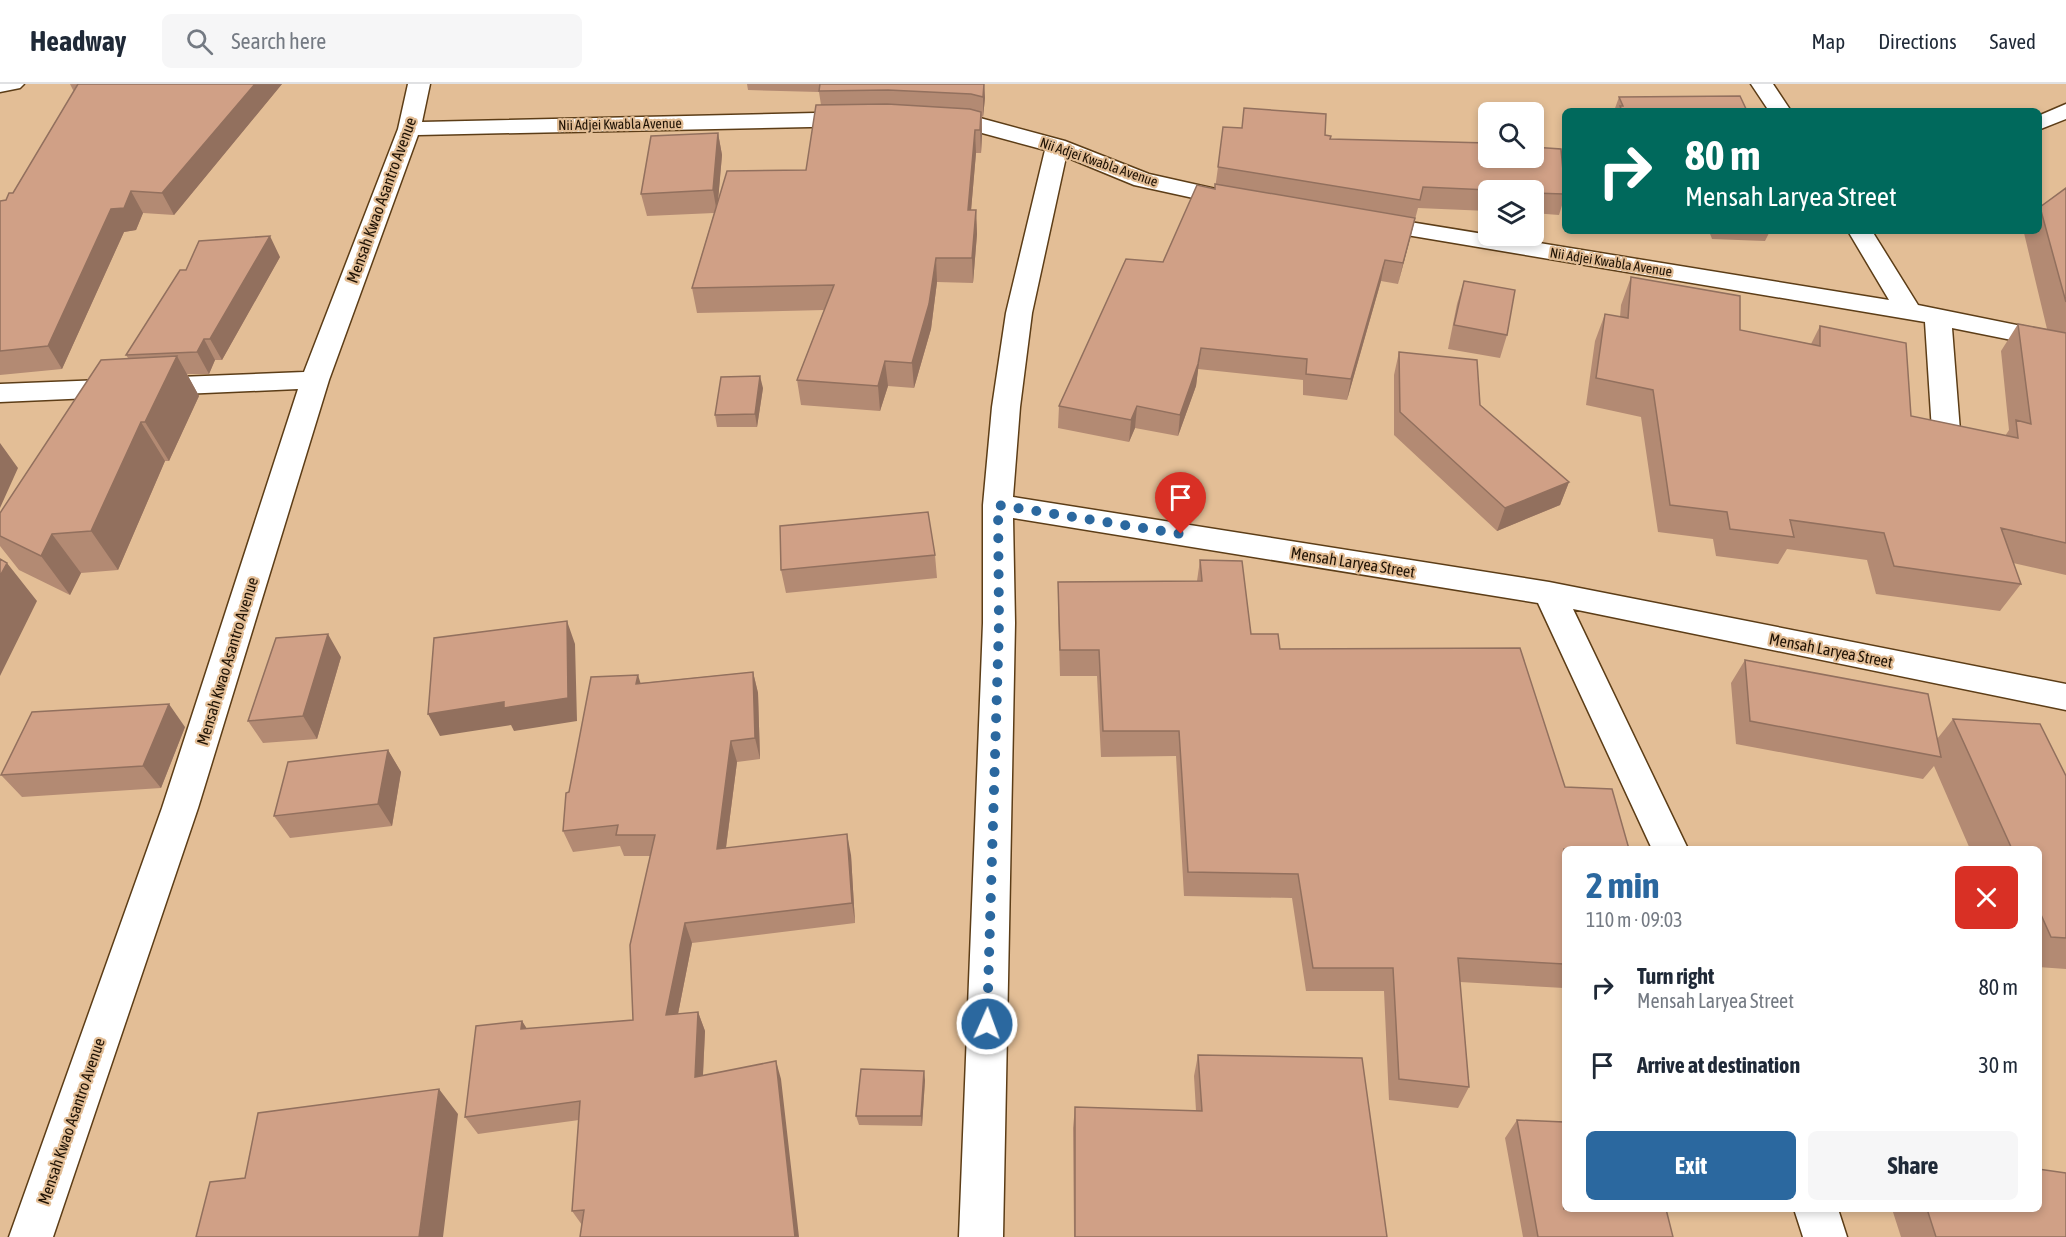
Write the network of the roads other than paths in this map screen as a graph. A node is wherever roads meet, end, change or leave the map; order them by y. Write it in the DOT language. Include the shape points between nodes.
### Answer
graph roads {
  1 [pos="13,84"];
  2 [pos="419,84"];
  3 [pos="1762,84"];
  4 [pos="0,86"];
  5 [pos="1778,108"];
  6 [pos="2066,111"];
  7 [pos="878,118"];
  8 [pos="913,119"];
  9 [pos="2042,122"];
  10 [pos="410,129"];
  11 [pos="1057,146"];
  12 [pos="1262,205"];
  13 [pos="1344,219"];
  14 [pos="1862,234"];
  15 [pos="1909,310"];
  16 [pos="1938,316"];
  17 [pos="2066,343"];
  18 [pos="315,380"];
  19 [pos="0,393"];
  20 [pos="1946,431"];
  21 [pos="998,505"];
  22 [pos="1549,593"];
  23 [pos="2066,697"];
  24 [pos="1669,846"];
  25 [pos="1817,1212"];
  26 [pos="31,1237"];
  27 [pos="981,1237"];
  28 [pos="1825,1237"];
  1 -- 4 [label="street"];
  2 -- 10 [label="street, Mensah Kwao Asantro Avenue"];
  3 -- 5 [label="street"];
  6 -- 9 [label="street"];
  7 -- 10 [label="street, Nii Adjei Kwabla Avenue"];
  8 -- 11 [label="street, Nii Adjei Kwabla Avenue" via="972,123"];
  10 -- 18 [label="street, Mensah Kwao Asantro Avenue"];
  11 -- 12 [label="street, Nii Adjei Kwabla Avenue" via="1142,180"];
  11 -- 21 [label="street" via="1019,313 1005,407"];
  13 -- 15 [label="street, Nii Adjei Kwabla Avenue"];
  14 -- 15 [label="street"];
  15 -- 16 [label="street, Nii Adjei Kwabla Avenue"];
  16 -- 17 [label="street, Nii Adjei Kwabla Avenue"];
  16 -- 20 [label="street"];
  18 -- 19 [label="street"];
  18 -- 26 [label="street, Mensah Kwao Asantro Avenue" via="180,808"];
  21 -- 22 [label="street, Mensah Laryea Street"];
  21 -- 27 [label="street" via="999,623"];
  22 -- 23 [label="street, Mensah Laryea Street"];
  22 -- 24 [label="street"];
  25 -- 28 [label="street"];
}
